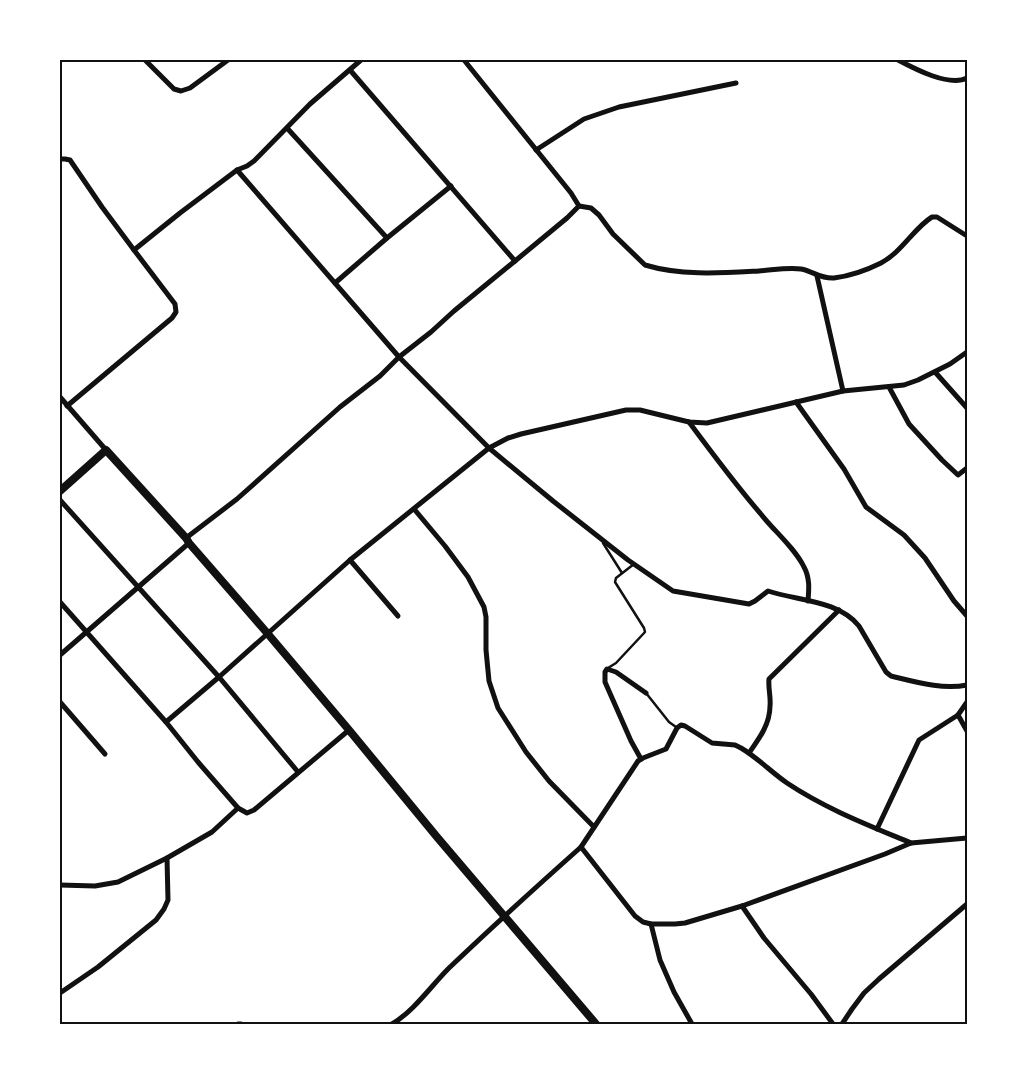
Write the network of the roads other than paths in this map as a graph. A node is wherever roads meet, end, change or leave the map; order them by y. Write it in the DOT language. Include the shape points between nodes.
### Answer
graph roads {
  1 [pos="145,60"];
  2 [pos="228,60"];
  3 [pos="361,60"];
  4 [pos="464,60"];
  5 [pos="898,60"];
  6 [pos="350,70"];
  7 [pos="967,78"];
  8 [pos="736,83"];
  9 [pos="287,128"];
  10 [pos="536,150"];
  11 [pos="60,159"];
  12 [pos="237,170"];
  13 [pos="451,186"];
  14 [pos="579,206"];
  15 [pos="967,236"];
  16 [pos="387,238"];
  17 [pos="134,250"];
  18 [pos="516,261"];
  19 [pos="817,276"];
  20 [pos="335,283"];
  21 [pos="967,352"];
  22 [pos="399,357"];
  23 [pos="935,372"];
  24 [pos="888,387"];
  25 [pos="843,391"];
  26 [pos="60,397"];
  27 [pos="796,402"];
  28 [pos="67,406"];
  29 [pos="967,408"];
  30 [pos="689,422"];
  31 [pos="489,448"];
  32 [pos="106,450"];
  33 [pos="967,468"];
  34 [pos="60,491"];
  35 [pos="60,500"];
  36 [pos="414,509"];
  37 [pos="599,538"];
  38 [pos="188,541"];
  39 [pos="350,560"];
  40 [pos="634,564"];
  41 [pos="622,573"];
  42 [pos="138,588"];
  43 [pos="808,600"];
  44 [pos="60,602"];
  45 [pos="838,610"];
  46 [pos="398,616"];
  47 [pos="967,616"];
  48 [pos="87,632"];
  49 [pos="268,634"];
  50 [pos="60,655"];
  51 [pos="607,669"];
  52 [pos="219,677"];
  53 [pos="967,685"];
  54 [pos="646,694"];
  55 [pos="60,702"];
  56 [pos="967,702"];
  57 [pos="958,715"];
  58 [pos="166,722"];
  59 [pos="677,728"];
  60 [pos="349,730"];
  61 [pos="967,730"];
  62 [pos="749,753"];
  63 [pos="105,754"];
  64 [pos="641,759"];
  65 [pos="298,772"];
  66 [pos="238,808"];
  67 [pos="594,827"];
  68 [pos="877,829"];
  69 [pos="967,838"];
  70 [pos="911,843"];
  71 [pos="581,847"];
  72 [pos="167,858"];
  73 [pos="60,885"];
  74 [pos="967,904"];
  75 [pos="742,906"];
  76 [pos="504,916"];
  77 [pos="651,924"];
  78 [pos="60,992"];
  79 [pos="392,1024"];
  80 [pos="596,1024"];
  81 [pos="692,1024"];
  82 [pos="833,1024"];
  83 [pos="842,1024"];
  1 -- 2 [label="street" via="174,89 181,91"];
  3 -- 6 [label="street"];
  4 -- 10 [label="street"];
  5 -- 7 [label="street" via="944,80"];
  6 -- 9 [label="street"];
  6 -- 13 [label="street"];
  8 -- 10 [label="street" via="619,107 584,119"];
  9 -- 12 [label="street" via="254,161"];
  9 -- 16 [label="street"];
  10 -- 14 [label="street"];
  11 -- 17 [label="street" via="70,160"];
  12 -- 17 [label="street"];
  12 -- 20 [label="street"];
  13 -- 16 [label="street"];
  13 -- 18 [label="street"];
  14 -- 18 [label="street"];
  14 -- 19 [label="street" via="591,208 599,215 613,234 645,265 692,273 801,269"];
  15 -- 19 [label="street" via="932,217 882,263 845,276"];
  16 -- 20 [label="street"];
  17 -- 28 [label="street" via="175,304 176,312"];
  18 -- 22 [label="street"];
  19 -- 25 [label="street"];
  20 -- 22 [label="street"];
  21 -- 23 [label="street"];
  22 -- 31 [label="street"];
  22 -- 38 [label="street"];
  23 -- 24 [label="street" via="904,385"];
  23 -- 29 [label="street"];
  24 -- 25 [label="street"];
  24 -- 33 [label="street" via="906,419 942,460 958,475"];
  25 -- 27 [label="street"];
  26 -- 28 [label="street"];
  27 -- 30 [label="street" via="707,423"];
  27 -- 47 [label="street" via="844,469 866,507 904,535"];
  28 -- 32 [label="street"];
  30 -- 31 [label="street" via="640,410 626,410 521,434"];
  30 -- 43 [label="street" via="714,457 798,557 809,580"];
  31 -- 36 [label="street"];
  31 -- 37 [label="street"];
  32 -- 34 [label="main road"];
  32 -- 38 [label="main road"];
  35 -- 42 [label="street"];
  36 -- 39 [label="street"];
  36 -- 67 [label="street" via="468,577 484,607 489,681 498,708 549,781"];
  37 -- 40 [label="street"];
  37 -- 41 [label="lane"];
  38 -- 42 [label="street"];
  38 -- 49 [label="main road"];
  39 -- 46 [label="street"];
  39 -- 49 [label="street"];
  40 -- 41 [label="lane"];
  40 -- 43 [label="street" via="673,591 749,604 768,591"];
  41 -- 51 [label="lane" via="615,582 644,632"];
  42 -- 48 [label="street"];
  42 -- 52 [label="street"];
  43 -- 45 [label="street"];
  44 -- 48 [label="street"];
  45 -- 53 [label="street" via="855,621 891,676 944,688"];
  45 -- 62 [label="street" via="769,679 768,721"];
  48 -- 50 [label="street"];
  48 -- 58 [label="street"];
  49 -- 52 [label="street"];
  49 -- 60 [label="main road"];
  51 -- 54 [label="street"];
  51 -- 64 [label="street" via="605,682"];
  52 -- 58 [label="street"];
  52 -- 65 [label="street"];
  54 -- 59 [label="lane" via="668,722"];
  55 -- 63 [label="street"];
  56 -- 57 [label="street"];
  57 -- 61 [label="street"];
  57 -- 68 [label="street" via="919,740"];
  58 -- 66 [label="street"];
  59 -- 62 [label="street" via="685,726 712,742 735,745"];
  59 -- 64 [label="street" via="666,749"];
  60 -- 65 [label="street"];
  60 -- 76 [label="main road"];
  62 -- 68 [label="street" via="808,796"];
  64 -- 67 [label="street"];
  65 -- 66 [label="street" via="254,810 247,812"];
  66 -- 72 [label="street" via="212,832"];
  67 -- 71 [label="street"];
  68 -- 70 [label="street"];
  69 -- 70 [label="street"];
  70 -- 75 [label="street"];
  71 -- 76 [label="street"];
  71 -- 77 [label="street" via="636,916"];
  72 -- 73 [label="street" via="118,882 95,886"];
  72 -- 78 [label="street" via="168,900 156,920 98,967"];
  74 -- 83 [label="street" via="878,979"];
  75 -- 77 [label="street" via="686,923"];
  75 -- 82 [label="street" via="775,953"];
  76 -- 79 [label="street" via="401,1019"];
  76 -- 80 [label="main road"];
  77 -- 81 [label="street" via="660,960"];
}
